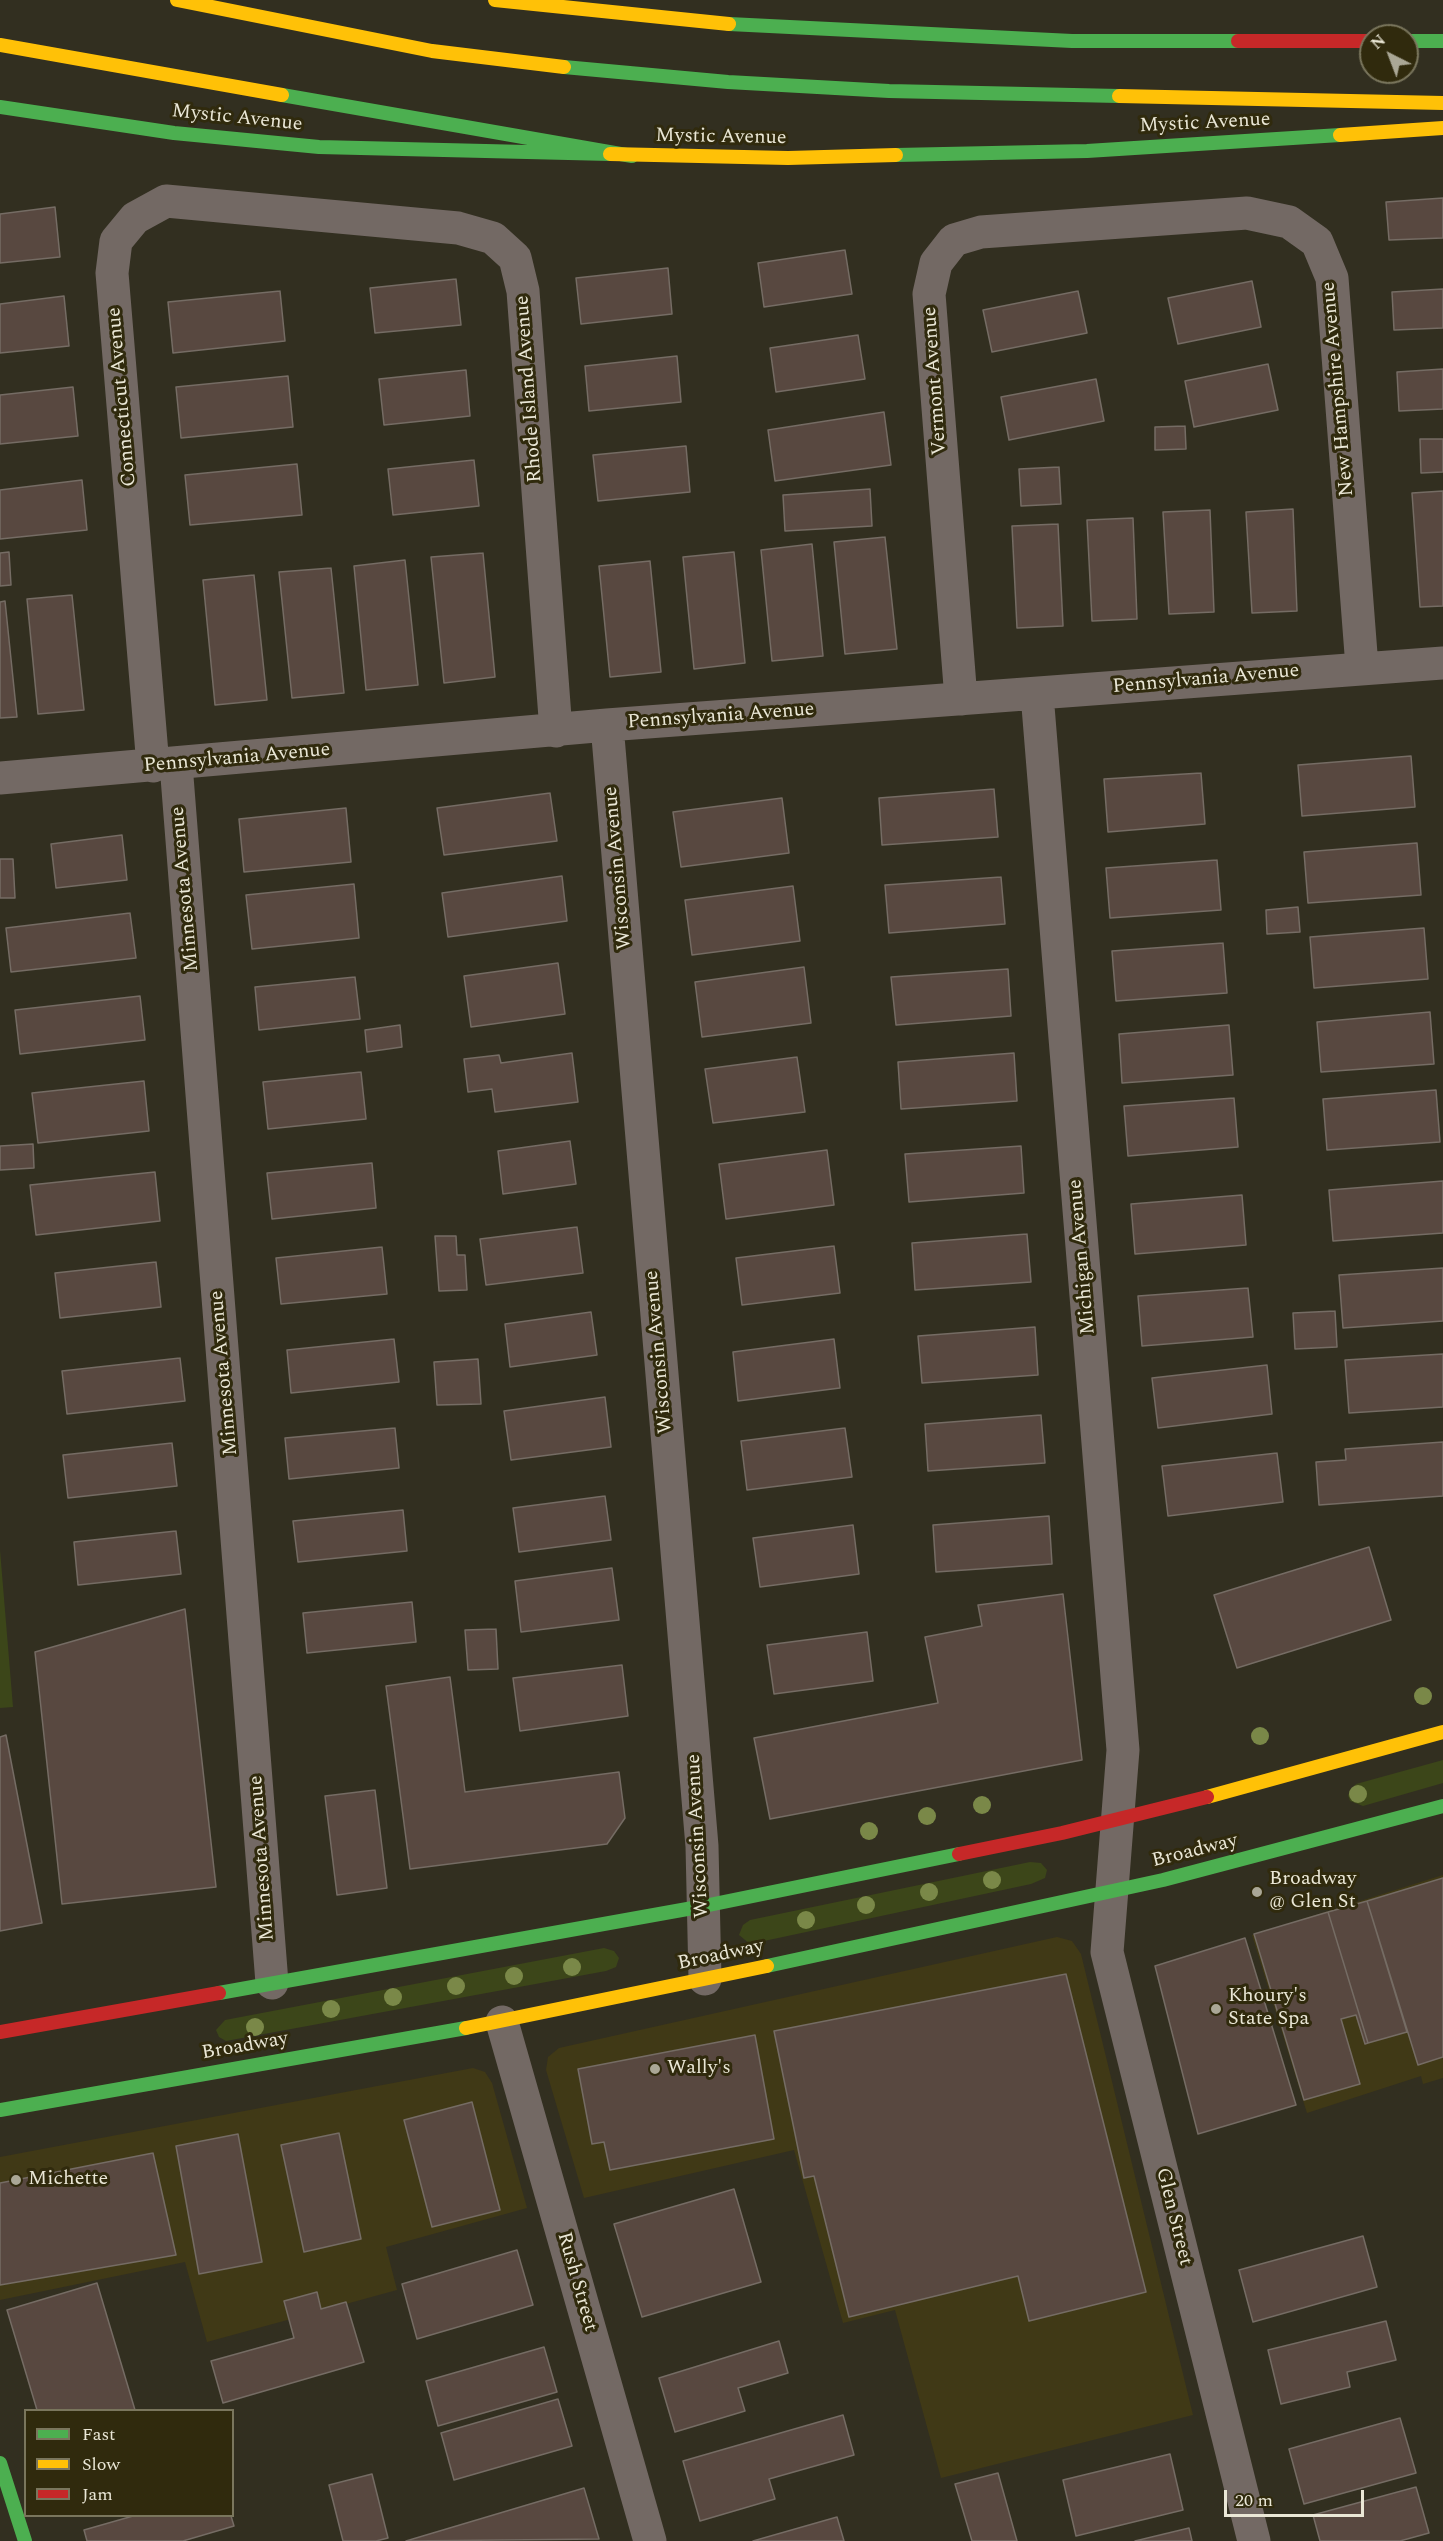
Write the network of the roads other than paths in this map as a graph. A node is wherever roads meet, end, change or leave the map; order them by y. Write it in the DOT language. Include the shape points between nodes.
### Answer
graph roads {
  1 [pos="177,0"];
  2 [pos="495,0"];
  3 [pos="1359,41"];
  4 [pos="1419,41"];
  5 [pos="1443,41"];
  6 [pos="0,45"];
  7 [pos="1443,103"];
  8 [pos="0,107"];
  9 [pos="1443,128"];
  10 [pos="632,156"];
  11 [pos="314,217"];
  12 [pos="1124,223"];
  13 [pos="1443,663"];
  14 [pos="1362,667"];
  15 [pos="1037,694"];
  16 [pos="962,699"];
  17 [pos="607,725"];
  18 [pos="556,730"];
  19 [pos="165,765"];
  20 [pos="0,777"];
  21 [pos="1443,1732"];
  22 [pos="1443,1806"];
  23 [pos="1119,1819"];
  24 [pos="1113,1892"];
  25 [pos="704,1906"];
  26 [pos="705,1979"];
  27 [pos="272,1983"];
  28 [pos="502,2022"];
  29 [pos="0,2032"];
  30 [pos="0,2110"];
  31 [pos="0,2463"];
  32 [pos="25,2541"];
  33 [pos="650,2541"];
  34 [pos="1254,2541"];
  1 -- 7 [label="main road" via="432,51 728,82 889,91"];
  2 -- 3 [label="main road" via="742,25 913,35 1072,41"];
  4 -- 5 [label="main road"];
  6 -- 10 [label="main road"];
  8 -- 10 [label="main road, Mystic Avenue" via="174,133 319,147"];
  9 -- 10 [label="main road, Mystic Avenue" via="940,156"];
  11 -- 18 [label="street, Rhode Island Avenue" via="458,228 493,238 515,258 523,291"];
  11 -- 19 [label="street, Connecticut Avenue" via="166,201 135,218 116,241 112,273"];
  12 -- 14 [label="street, New Hampshire Avenue" via="1247,213 1289,222 1317,242 1332,278"];
  12 -- 16 [label="street, Vermont Avenue" via="981,232 954,240 936,263 929,294"];
  13 -- 14 [label="street, Pennsylvania Avenue"];
  14 -- 15 [label="street, Pennsylvania Avenue"];
  15 -- 16 [label="street, Pennsylvania Avenue"];
  15 -- 23 [label="street, Michigan Avenue" via="1123,1750"];
  16 -- 17 [label="street, Pennsylvania Avenue"];
  17 -- 18 [label="street, Pennsylvania Avenue"];
  17 -- 25 [label="street, Wisconsin Avenue"];
  18 -- 19 [label="street, Pennsylvania Avenue"];
  19 -- 20 [label="street, Pennsylvania Avenue"];
  19 -- 27 [label="street, Minnesota Avenue"];
  21 -- 23 [label="main road"];
  22 -- 24 [label="main road, Broadway"];
  23 -- 24 [label="street, Michigan Avenue"];
  23 -- 25 [label="main road"];
  24 -- 26 [label="main road, Broadway"];
  24 -- 34 [label="street, Glen Street" via="1107,1952"];
  25 -- 26 [label="street, Wisconsin Avenue"];
  25 -- 27 [label="main road"];
  26 -- 28 [label="main road, Broadway"];
  27 -- 29 [label="main road"];
  28 -- 30 [label="main road, Broadway"];
  28 -- 33 [label="street, Rush Street"];
  31 -- 32 [label="main road"];
}
